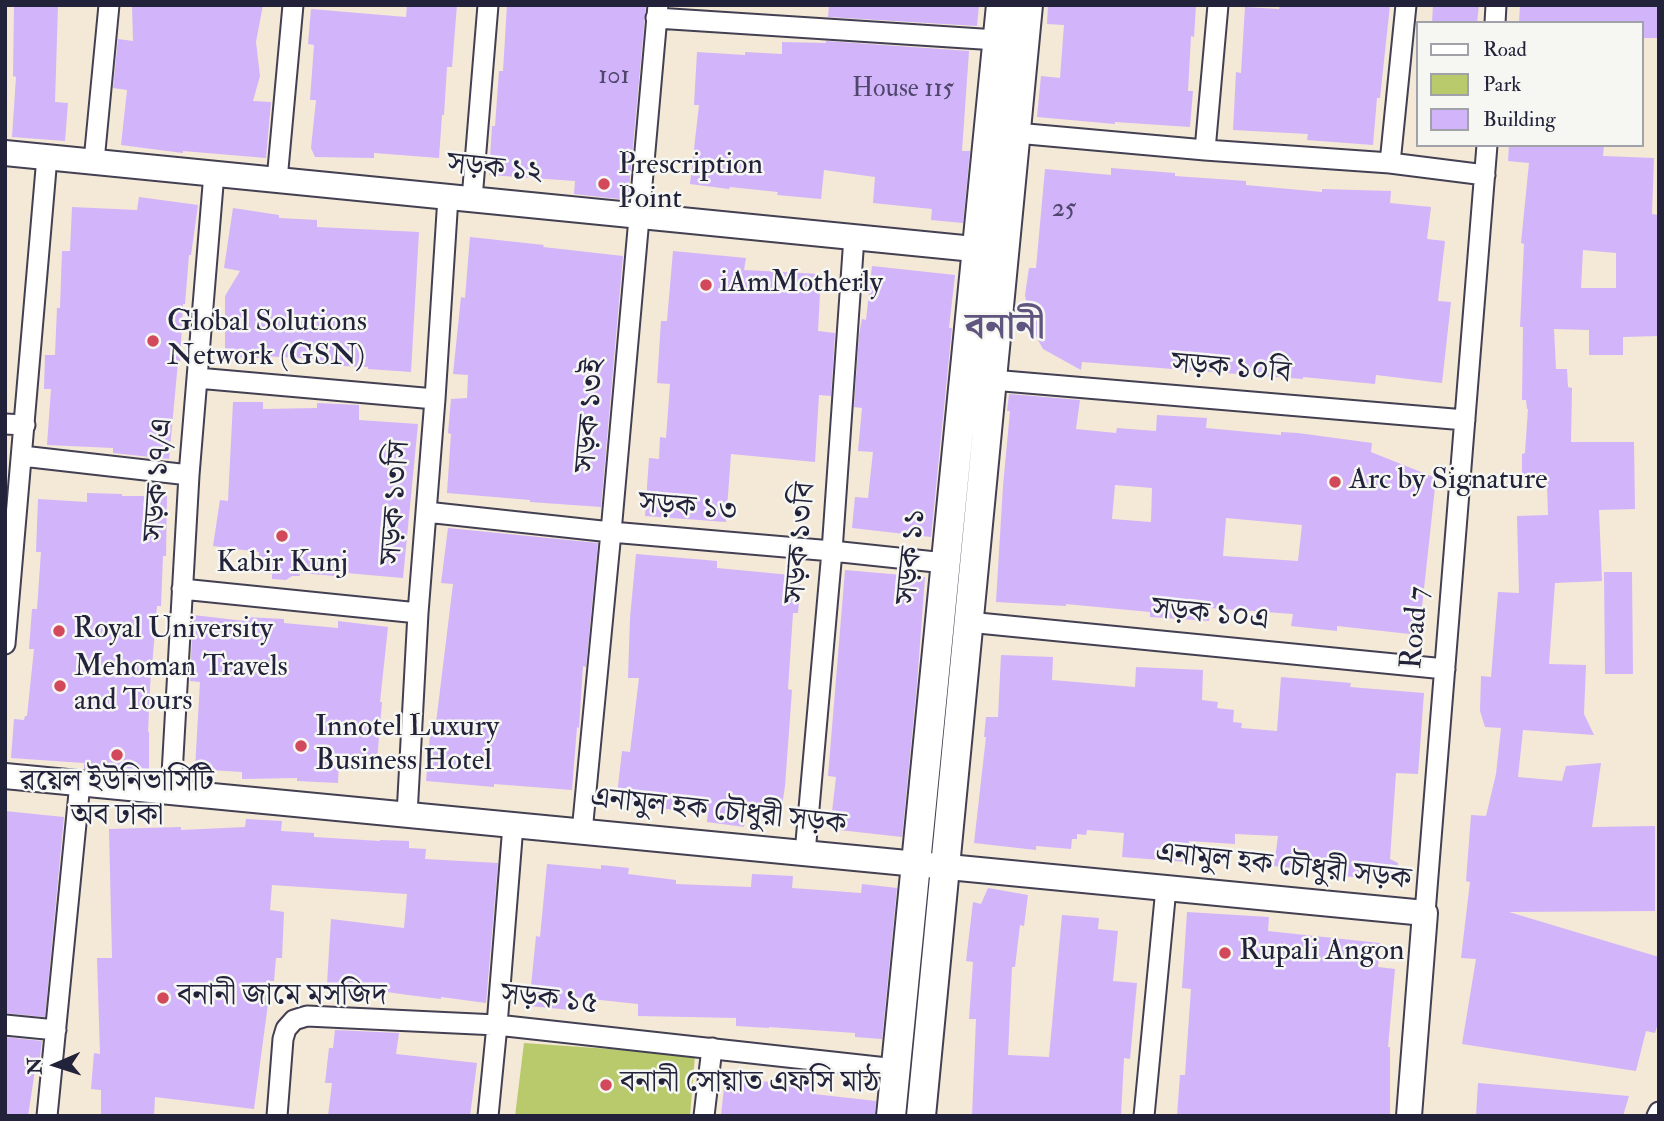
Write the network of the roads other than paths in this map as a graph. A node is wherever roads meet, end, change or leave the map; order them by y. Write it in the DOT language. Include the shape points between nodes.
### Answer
graph roads {
  1 [pos="109,5"];
  2 [pos="293,5"];
  3 [pos="488,5"];
  4 [pos="1001,5"];
  5 [pos="1028,5"];
  6 [pos="1218,5"];
  7 [pos="1406,5"];
  8 [pos="657,12"];
  9 [pos="997,40"];
  10 [pos="1016,134"];
  11 [pos="1487,147"];
  12 [pos="1205,150"];
  13 [pos="5,153"];
  14 [pos="47,157"];
  15 [pos="94,161"];
  16 [pos="1390,163"];
  17 [pos="214,173"];
  18 [pos="1485,175"];
  19 [pos="277,180"];
  20 [pos="448,197"];
  21 [pos="472,199"];
  22 [pos="640,215"];
  23 [pos="854,237"];
  24 [pos="990,250"];
  25 [pos="197,378"];
  26 [pos="992,380"];
  27 [pos="435,399"];
  28 [pos="1465,420"];
  29 [pos="15,425"];
  30 [pos="22,456"];
  31 [pos="189,475"];
  32 [pos="426,512"];
  33 [pos="611,532"];
  34 [pos="832,551"];
  35 [pos="945,563"];
  36 [pos="182,589"];
  37 [pos="418,613"];
  38 [pos="968,622"];
  39 [pos="5,645"];
  40 [pos="1445,668"];
  41 [pos="5,776"];
  42 [pos="80,783"];
  43 [pos="171,792"];
  44 [pos="407,815"];
  45 [pos="513,825"];
  46 [pos="582,832"];
  47 [pos="804,853"];
  48 [pos="916,864"];
  49 [pos="945,867"];
  50 [pos="1166,888"];
  51 [pos="1425,913"];
  52 [pos="5,1025"];
  53 [pos="497,1025"];
  54 [pos="56,1030"];
  55 [pos="712,1048"];
  56 [pos="896,1069"];
  57 [pos="47,1116"];
  58 [pos="277,1116"];
  59 [pos="488,1116"];
  60 [pos="704,1116"];
  61 [pos="891,1116"];
  62 [pos="921,1116"];
  63 [pos="1144,1116"];
  64 [pos="1409,1116"];
  1 -- 15 [label="street"];
  2 -- 19 [label="street"];
  3 -- 21 [label="street"];
  4 -- 9 [label="main road, সড়ক ১১"];
  5 -- 10 [label="main road, সড়ক ১১"];
  6 -- 12 [label="street"];
  7 -- 16 [label="street"];
  8 -- 9 [label="street"];
  8 -- 22 [label="street, সড়ক ১৩ই"];
  9 -- 24 [label="main road, সড়ক ১১"];
  10 -- 12 [label="street"];
  10 -- 24 [label="main road, সড়ক ১১"];
  11 -- 18 [label="street, Road 7"];
  12 -- 16 [label="street"];
  13 -- 14 [label="street, সড়ক ১২"];
  14 -- 15 [label="street, সড়ক ১২"];
  14 -- 29 [label="street"];
  15 -- 17 [label="street, সড়ক ১২"];
  16 -- 18 [label="street"];
  17 -- 19 [label="street, সড়ক ১২"];
  17 -- 25 [label="street, সড়ক ১৭/এ"];
  18 -- 28 [label="street, Road 7"];
  19 -- 20 [label="street, সড়ক ১২"];
  20 -- 21 [label="street, সড়ক ১২"];
  20 -- 27 [label="street, সড়ক ১৩সি"];
  21 -- 22 [label="street, সড়ক ১২"];
  22 -- 23 [label="street, সড়ক ১২"];
  22 -- 33 [label="street, সড়ক ১৩ই"];
  23 -- 24 [label="street, সড়ক ১২"];
  23 -- 34 [label="street, সড়ক ১৩বি"];
  24 -- 26 [label="main road, সড়ক ১১"];
  24 -- 35 [label="main road, সড়ক ১১"];
  25 -- 27 [label="street"];
  25 -- 31 [label="street, সড়ক ১৭/এ"];
  26 -- 28 [label="street, সড়ক ১০বি"];
  26 -- 38 [label="main road, সড়ক ১১"];
  27 -- 32 [label="street, সড়ক ১৩সি"];
  28 -- 40 [label="street, Road 7"];
  29 -- 30 [label="street"];
  30 -- 31 [label="street"];
  30 -- 39 [label="street"];
  31 -- 36 [label="street, সড়ক ১৭/এ"];
  32 -- 33 [label="street, সড়ক ১৩"];
  32 -- 37 [label="street, সড়ক ১৩সি"];
  33 -- 34 [label="street, সড়ক ১৩"];
  33 -- 46 [label="street, সড়ক ১৩ই"];
  34 -- 35 [label="street, সড়ক ১৩"];
  34 -- 47 [label="street, সড়ক ১৩বি"];
  35 -- 48 [label="main road, সড়ক ১১"];
  36 -- 37 [label="street"];
  36 -- 43 [label="street, সড়ক ১৭/এ"];
  37 -- 44 [label="street, সড়ক ১৩সি"];
  38 -- 40 [label="street, সড়ক ১০এ"];
  38 -- 49 [label="main road, সড়ক ১১"];
  40 -- 51 [label="street, Road 7"];
  41 -- 42 [label="street, এনামুল হক চৌধুরী সড়ক"];
  42 -- 43 [label="street, এনামুল হক চৌধুরী সড়ক"];
  42 -- 54 [label="street"];
  43 -- 44 [label="street, এনামুল হক চৌধুরী সড়ক"];
  44 -- 45 [label="street, এনামুল হক চৌধুরী সড়ক"];
  45 -- 46 [label="street, এনামুল হক চৌধুরী সড়ক"];
  45 -- 53 [label="street"];
  46 -- 47 [label="street, এনামুল হক চৌধুরী সড়ক"];
  47 -- 48 [label="street, এনামুল হক চৌধুরী সড়ক"];
  48 -- 49 [label="street, এনামুল হক চৌধুরী সড়ক"];
  48 -- 56 [label="main road, সড়ক ১১"];
  49 -- 50 [label="street, এনামুল হক চৌধুরী সড়ক"];
  49 -- 62 [label="main road, সড়ক ১১"];
  50 -- 51 [label="street, এনামুল হক চৌধুরী সড়ক"];
  50 -- 63 [label="street"];
  51 -- 64 [label="street, Road 7"];
  52 -- 54 [label="street"];
  53 -- 55 [label="street, সড়ক ১৫"];
  53 -- 58 [label="street, সড়ক ১৫" via="307,1016 294,1020 283,1039"];
  53 -- 59 [label="street"];
  54 -- 57 [label="street"];
  55 -- 56 [label="street, সড়ক ১৫"];
  55 -- 60 [label="street"];
  56 -- 61 [label="main road, সড়ক ১১"];
}
